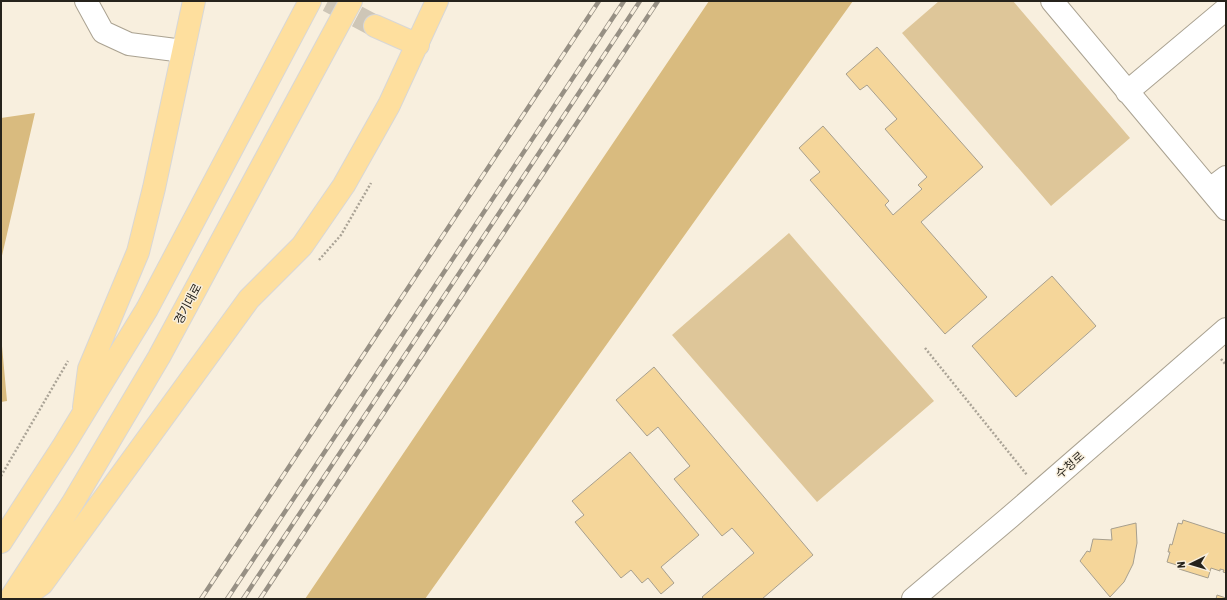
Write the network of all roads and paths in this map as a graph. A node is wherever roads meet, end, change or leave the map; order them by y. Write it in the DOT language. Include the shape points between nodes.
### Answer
graph roads {
  1 [pos="86,1"];
  2 [pos="194,1"];
  3 [pos="310,1"];
  4 [pos="351,1"];
  5 [pos="437,1"];
  6 [pos="1052,1"];
  7 [pos="1226,9"];
  8 [pos="375,26"];
  9 [pos="418,45"];
  10 [pos="183,51"];
  11 [pos="1127,92"];
  12 [pos="1218,183"];
  13 [pos="1226,209"];
  14 [pos="1226,329"];
  15 [pos="925,348"];
  16 [pos="70,356"];
  17 [pos="82,416"];
  18 [pos="1,476"];
  19 [pos="1040,491"];
  20 [pos="1,542"];
  21 [pos="10,599"];
  22 [pos="21,599"];
  23 [pos="913,599"];
  1 -- 10 [label="street" via="103,32 129,44"];
  2 -- 10 [label="main road"];
  3 -- 17 [label="main road" via="147,309"];
  4 -- 21 [label="main road, 경기대로" via="159,357 72,504"];
  5 -- 9 [label="main road"];
  6 -- 11 [label="street"];
  7 -- 11 [label="street"];
  8 -- 9 [label="main road"];
  9 -- 22 [label="main road" via="344,185 302,246 249,299 42,584"];
  10 -- 17 [label="main road" via="138,252 89,369"];
  11 -- 12 [label="street"];
  12 -- 13 [label="street"];
  14 -- 19 [label="street, 수청로"];
  15 -- 19 [label="path"];
  16 -- 18 [label="path"];
  17 -- 20 [label="main road"];
  19 -- 23 [label="street, 수청로"];
}
